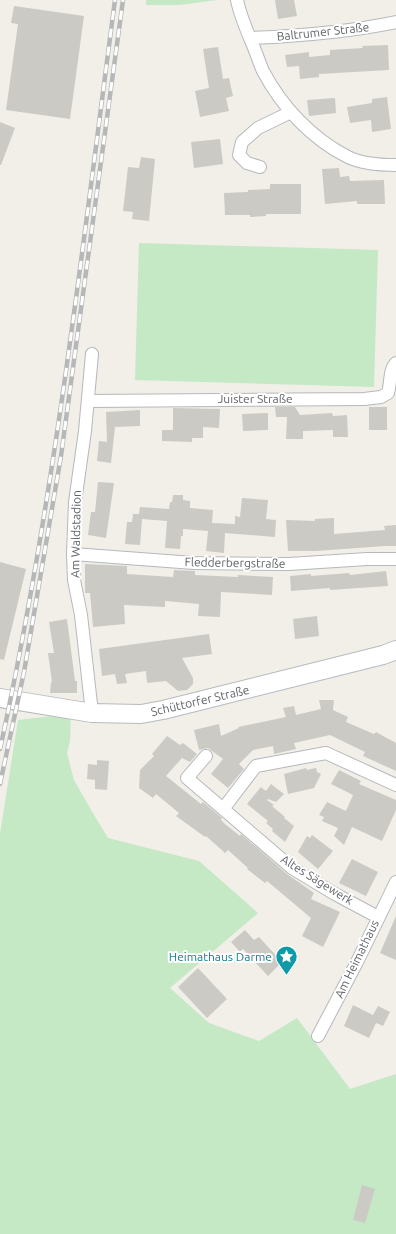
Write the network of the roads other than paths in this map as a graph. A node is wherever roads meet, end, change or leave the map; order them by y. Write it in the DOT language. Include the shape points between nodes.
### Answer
graph roads {
  1 [pos="237,0"];
  2 [pos="396,22"];
  3 [pos="250,38"];
  4 [pos="291,112"];
  5 [pos="396,165"];
  6 [pos="260,167"];
  7 [pos="92,354"];
  8 [pos="396,363"];
  9 [pos="88,401"];
  10 [pos="73,554"];
  11 [pos="396,559"];
  12 [pos="396,650"];
  13 [pos="0,698"];
  14 [pos="92,713"];
  15 [pos="206,756"];
  16 [pos="396,785"];
  17 [pos="222,809"];
  18 [pos="396,882"];
  19 [pos="378,917"];
  20 [pos="318,1036"];
  1 -- 3 [label="street"];
  2 -- 3 [label="street, Baltrumer Straße" via="324,33"];
  3 -- 4 [label="street" via="263,71"];
  4 -- 5 [label="street" via="320,139 349,158 377,165"];
  4 -- 6 [label="street" via="258,128 242,142 239,155 247,163"];
  7 -- 9 [label="street, Am Waldstadion"];
  8 -- 9 [label="street, Juister Straße" via="391,369 388,393 381,397"];
  9 -- 10 [label="street, Am Waldstadion" via="75,502"];
  10 -- 11 [label="street, Fledderbergstraße" via="241,564"];
  10 -- 14 [label="street, Am Waldstadion" via="74,580 86,650"];
  12 -- 14 [label="main road, Schüttorfer Straße" via="163,710 141,714"];
  13 -- 14 [label="main road, Schüttorfer Straße"];
  15 -- 17 [label="street, Altes Sägewerk" via="187,778"];
  16 -- 17 [label="street" via="326,753 256,766"];
  17 -- 19 [label="street, Altes Sägewerk" via="292,868"];
  18 -- 19 [label="street, Am Heimathaus"];
  19 -- 20 [label="street, Am Heimathaus"];
}
